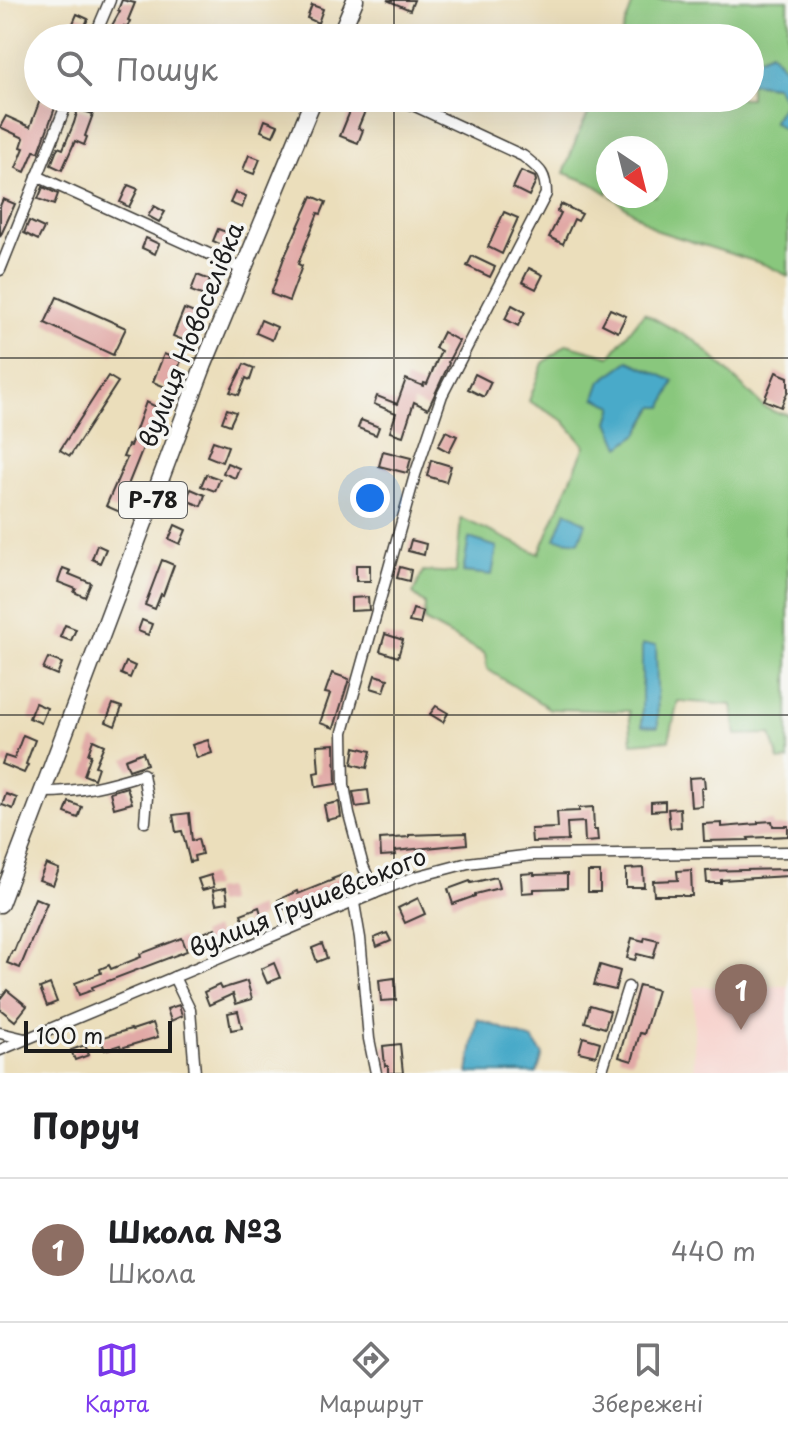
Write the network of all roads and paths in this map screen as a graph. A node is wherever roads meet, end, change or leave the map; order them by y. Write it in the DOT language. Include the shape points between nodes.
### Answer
graph roads {
  1 [pos="110,0"];
  2 [pos="355,0"];
  3 [pos="100,24"];
  4 [pos="345,24"];
  5 [pos="63,112"];
  6 [pos="308,112"];
  7 [pos="428,112"];
  8 [pos="37,176"];
  9 [pos="0,270"];
  10 [pos="244,270"];
  11 [pos="44,792"];
  12 [pos="145,822"];
  13 [pos="788,852"];
  14 [pos="375,893"];
  15 [pos="354,903"];
  16 [pos="0,904"];
  17 [pos="174,977"];
  18 [pos="628,987"];
  19 [pos="0,1033"];
  20 [pos="25,1039"];
  21 [pos="0,1050"];
  22 [pos="195,1073"];
  23 [pos="376,1073"];
  24 [pos="601,1073"];
  1 -- 3 [label="street"];
  2 -- 4 [label="main road"];
  5 -- 8 [label="street"];
  6 -- 10 [label="main road, вулиця Новоселівка / Р-78"];
  7 -- 14 [label="street" via="523,156 546,181 546,194 442,395 343,732 349,814"];
  8 -- 9 [label="street"];
  8 -- 10 [label="street"];
  10 -- 11 [label="main road, вулиця Новоселівка / Р-78"];
  11 -- 12 [label="street" via="73,792 143,774"];
  11 -- 16 [label="main road, вулиця Новоселівка / Р-78"];
  13 -- 14 [label="street, вулиця Грушевського" via="532,855 468,863"];
  14 -- 15 [label="street, вулиця Грушевського"];
  15 -- 17 [label="street, вулиця Грушевського"];
  15 -- 23 [label="street"];
  17 -- 20 [label="street, вулиця Грушевського"];
  17 -- 22 [label="street" via="190,1010"];
  18 -- 24 [label="street"];
  19 -- 20 [label="street"];
  20 -- 21 [label="street, вулиця Грушевського"];
}
